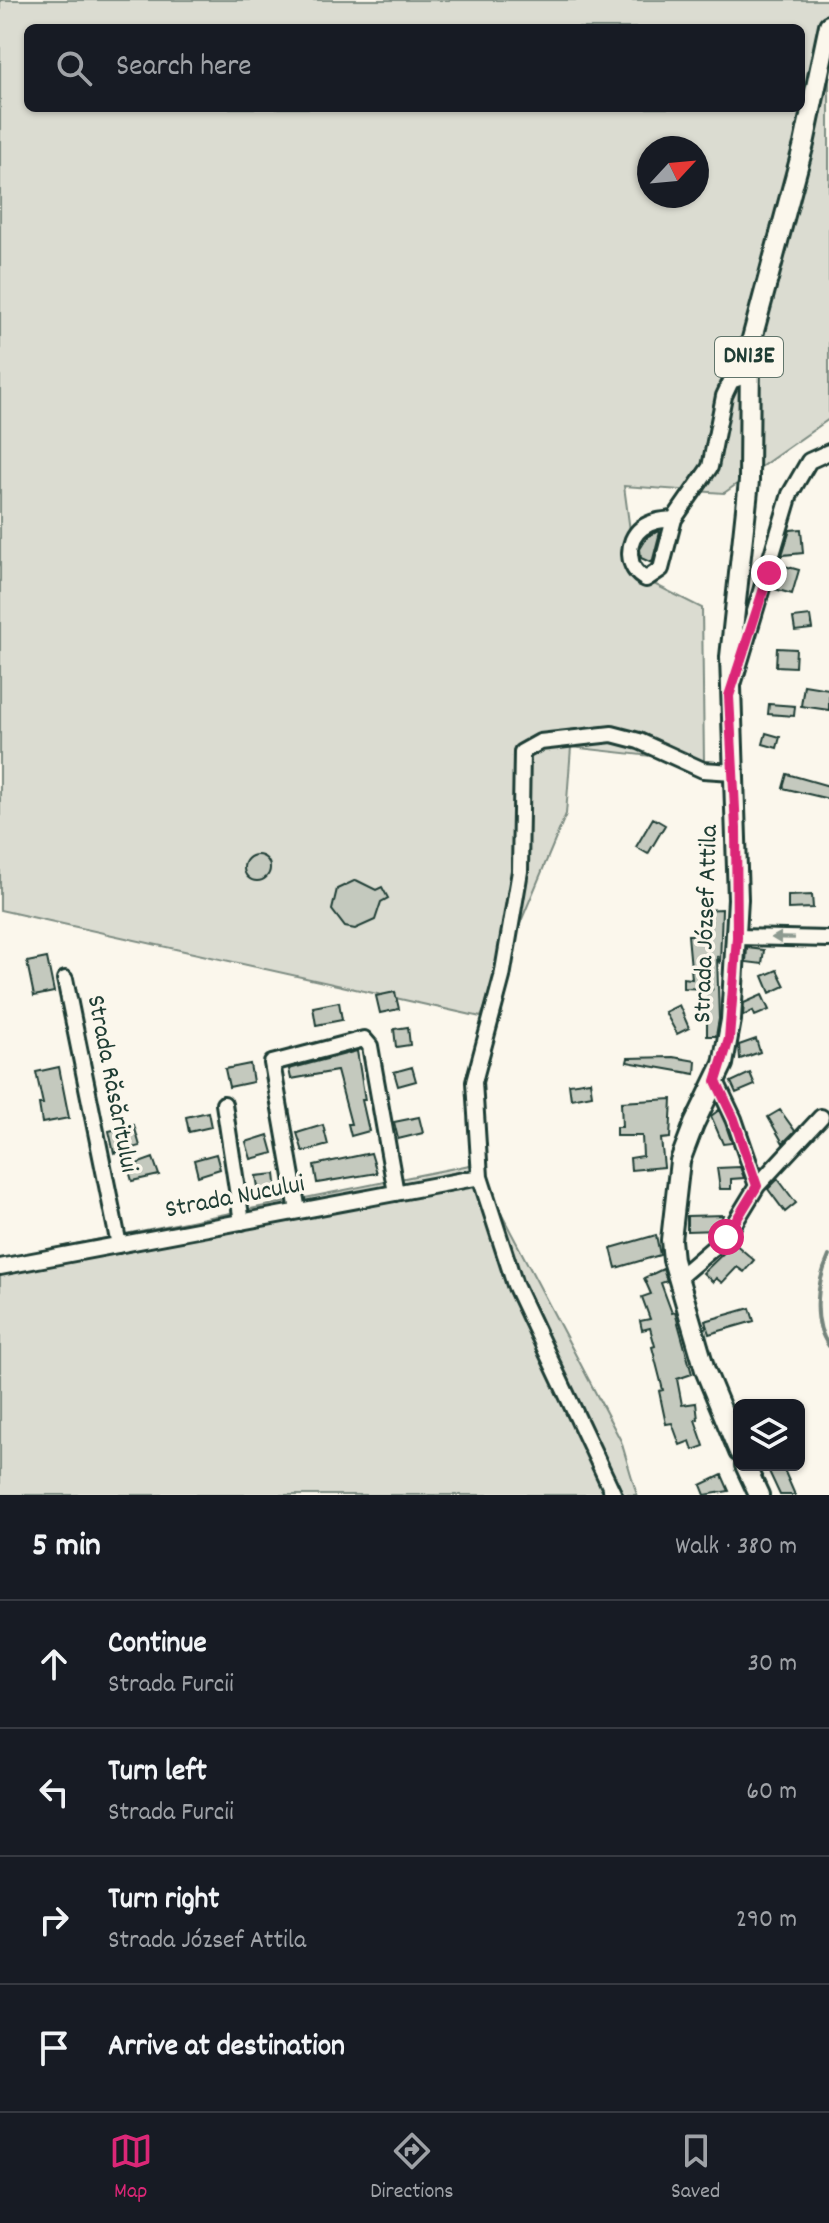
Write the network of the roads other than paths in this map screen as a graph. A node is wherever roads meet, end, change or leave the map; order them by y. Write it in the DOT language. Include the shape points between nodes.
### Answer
graph roads {
  1 [pos="829,25"];
  2 [pos="748,375"];
  3 [pos="829,452"];
  4 [pos="674,519"];
  5 [pos="729,696"];
  6 [pos="733,772"];
  7 [pos="737,937"];
  8 [pos="829,939"];
  9 [pos="65,979"];
  10 [pos="716,1081"];
  11 [pos="224,1104"];
  12 [pos="821,1117"];
  13 [pos="480,1177"];
  14 [pos="757,1186"];
  15 [pos="396,1193"];
  16 [pos="298,1211"];
  17 [pos="242,1222"];
  18 [pos="119,1245"];
  19 [pos="0,1267"];
  20 [pos="678,1278"];
  21 [pos="733,1438"];
  22 [pos="748,1471"];
  23 [pos="614,1495"];
  24 [pos="759,1495"];
  1 -- 2 [label="main road, DN13E"];
  2 -- 4 [label="street" via="729,385 710,467"];
  2 -- 5 [label="main road, DN13E" via="749,481"];
  3 -- 5 [label="street, Strada József Attila" via="809,461 790,494"];
  5 -- 6 [label="main road, Strada József Attila / DN13E"];
  6 -- 7 [label="main road, Strada József Attila / DN13E"];
  6 -- 13 [label="street" via="703,770 612,734 540,742 522,752 520,871 502,977 474,1082"];
  8 -- 7 [label="street, one-way"];
  7 -- 10 [label="main road, Strada József Attila / DN13E" via="729,1039"];
  9 -- 18 [label="street, Strada Răsăritului"];
  10 -- 14 [label="street"];
  10 -- 20 [label="main road, Strada József Attila / DN13E" via="680,1161 671,1240"];
  11 -- 17 [label="street"];
  12 -- 14 [label="street"];
  13 -- 15 [label="street, Strada Nucului"];
  13 -- 23 [label="street" via="515,1285"];
  14 -- 20 [label="street" via="726,1237"];
  15 -- 16 [label="street, Strada Nucului"];
  15 -- 16 [label="street" via="370,1046 364,1039 272,1063"];
  16 -- 17 [label="street, Strada Nucului"];
  17 -- 18 [label="street, Strada Nucului"];
  18 -- 19 [label="street, Strada Nucului"];
  20 -- 21 [label="main road, Strada József Attila / DN13E" via="705,1370"];
  22 -- 24 [label="main road"];
}
